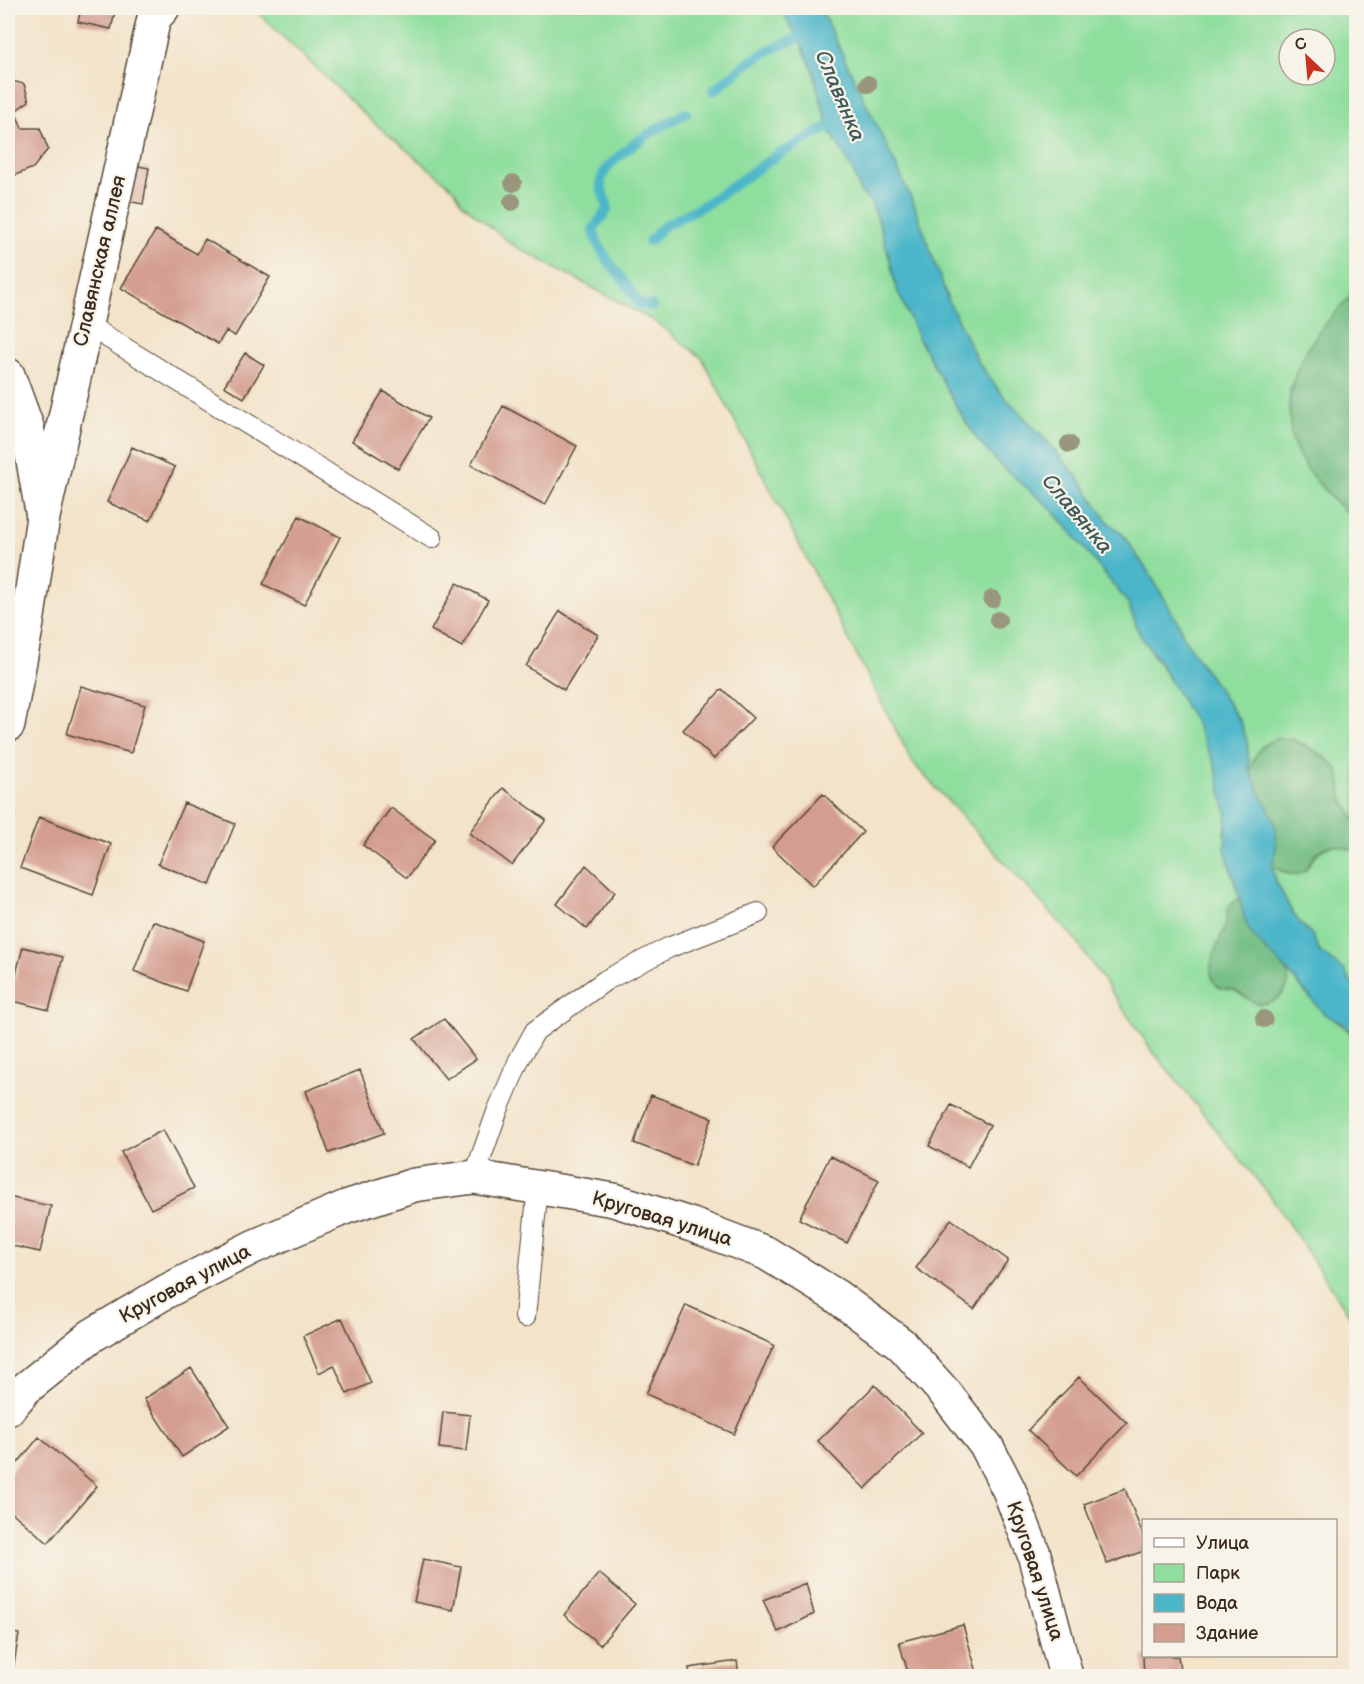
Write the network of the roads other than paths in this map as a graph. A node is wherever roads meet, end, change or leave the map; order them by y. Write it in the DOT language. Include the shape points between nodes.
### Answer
graph roads {
  1 [pos="163,8"];
  2 [pos="86,324"];
  3 [pos="8,375"];
  4 [pos="43,517"];
  5 [pos="432,538"];
  6 [pos="8,725"];
  7 [pos="758,914"];
  8 [pos="474,1177"];
  9 [pos="538,1187"];
  10 [pos="525,1317"];
  11 [pos="8,1409"];
  12 [pos="1066,1677"];
  1 -- 2 [label="street, Славянская аллея" via="154,18"];
  2 -- 4 [label="street, Славянская аллея"];
  2 -- 5 [label="lane"];
  3 -- 4 [label="street" via="27,428"];
  4 -- 6 [label="street"];
  7 -- 8 [label="lane" via="668,948 606,980 535,1031 514,1071"];
  8 -- 9 [label="street, Круговая улица"];
  8 -- 11 [label="street, Круговая улица" via="414,1185 346,1206 253,1247 91,1336 25,1389"];
  9 -- 10 [label="lane"];
  9 -- 12 [label="street, Круговая улица" via="614,1200 766,1253 836,1296 901,1344 987,1447 1009,1490 1034,1554"];
}
